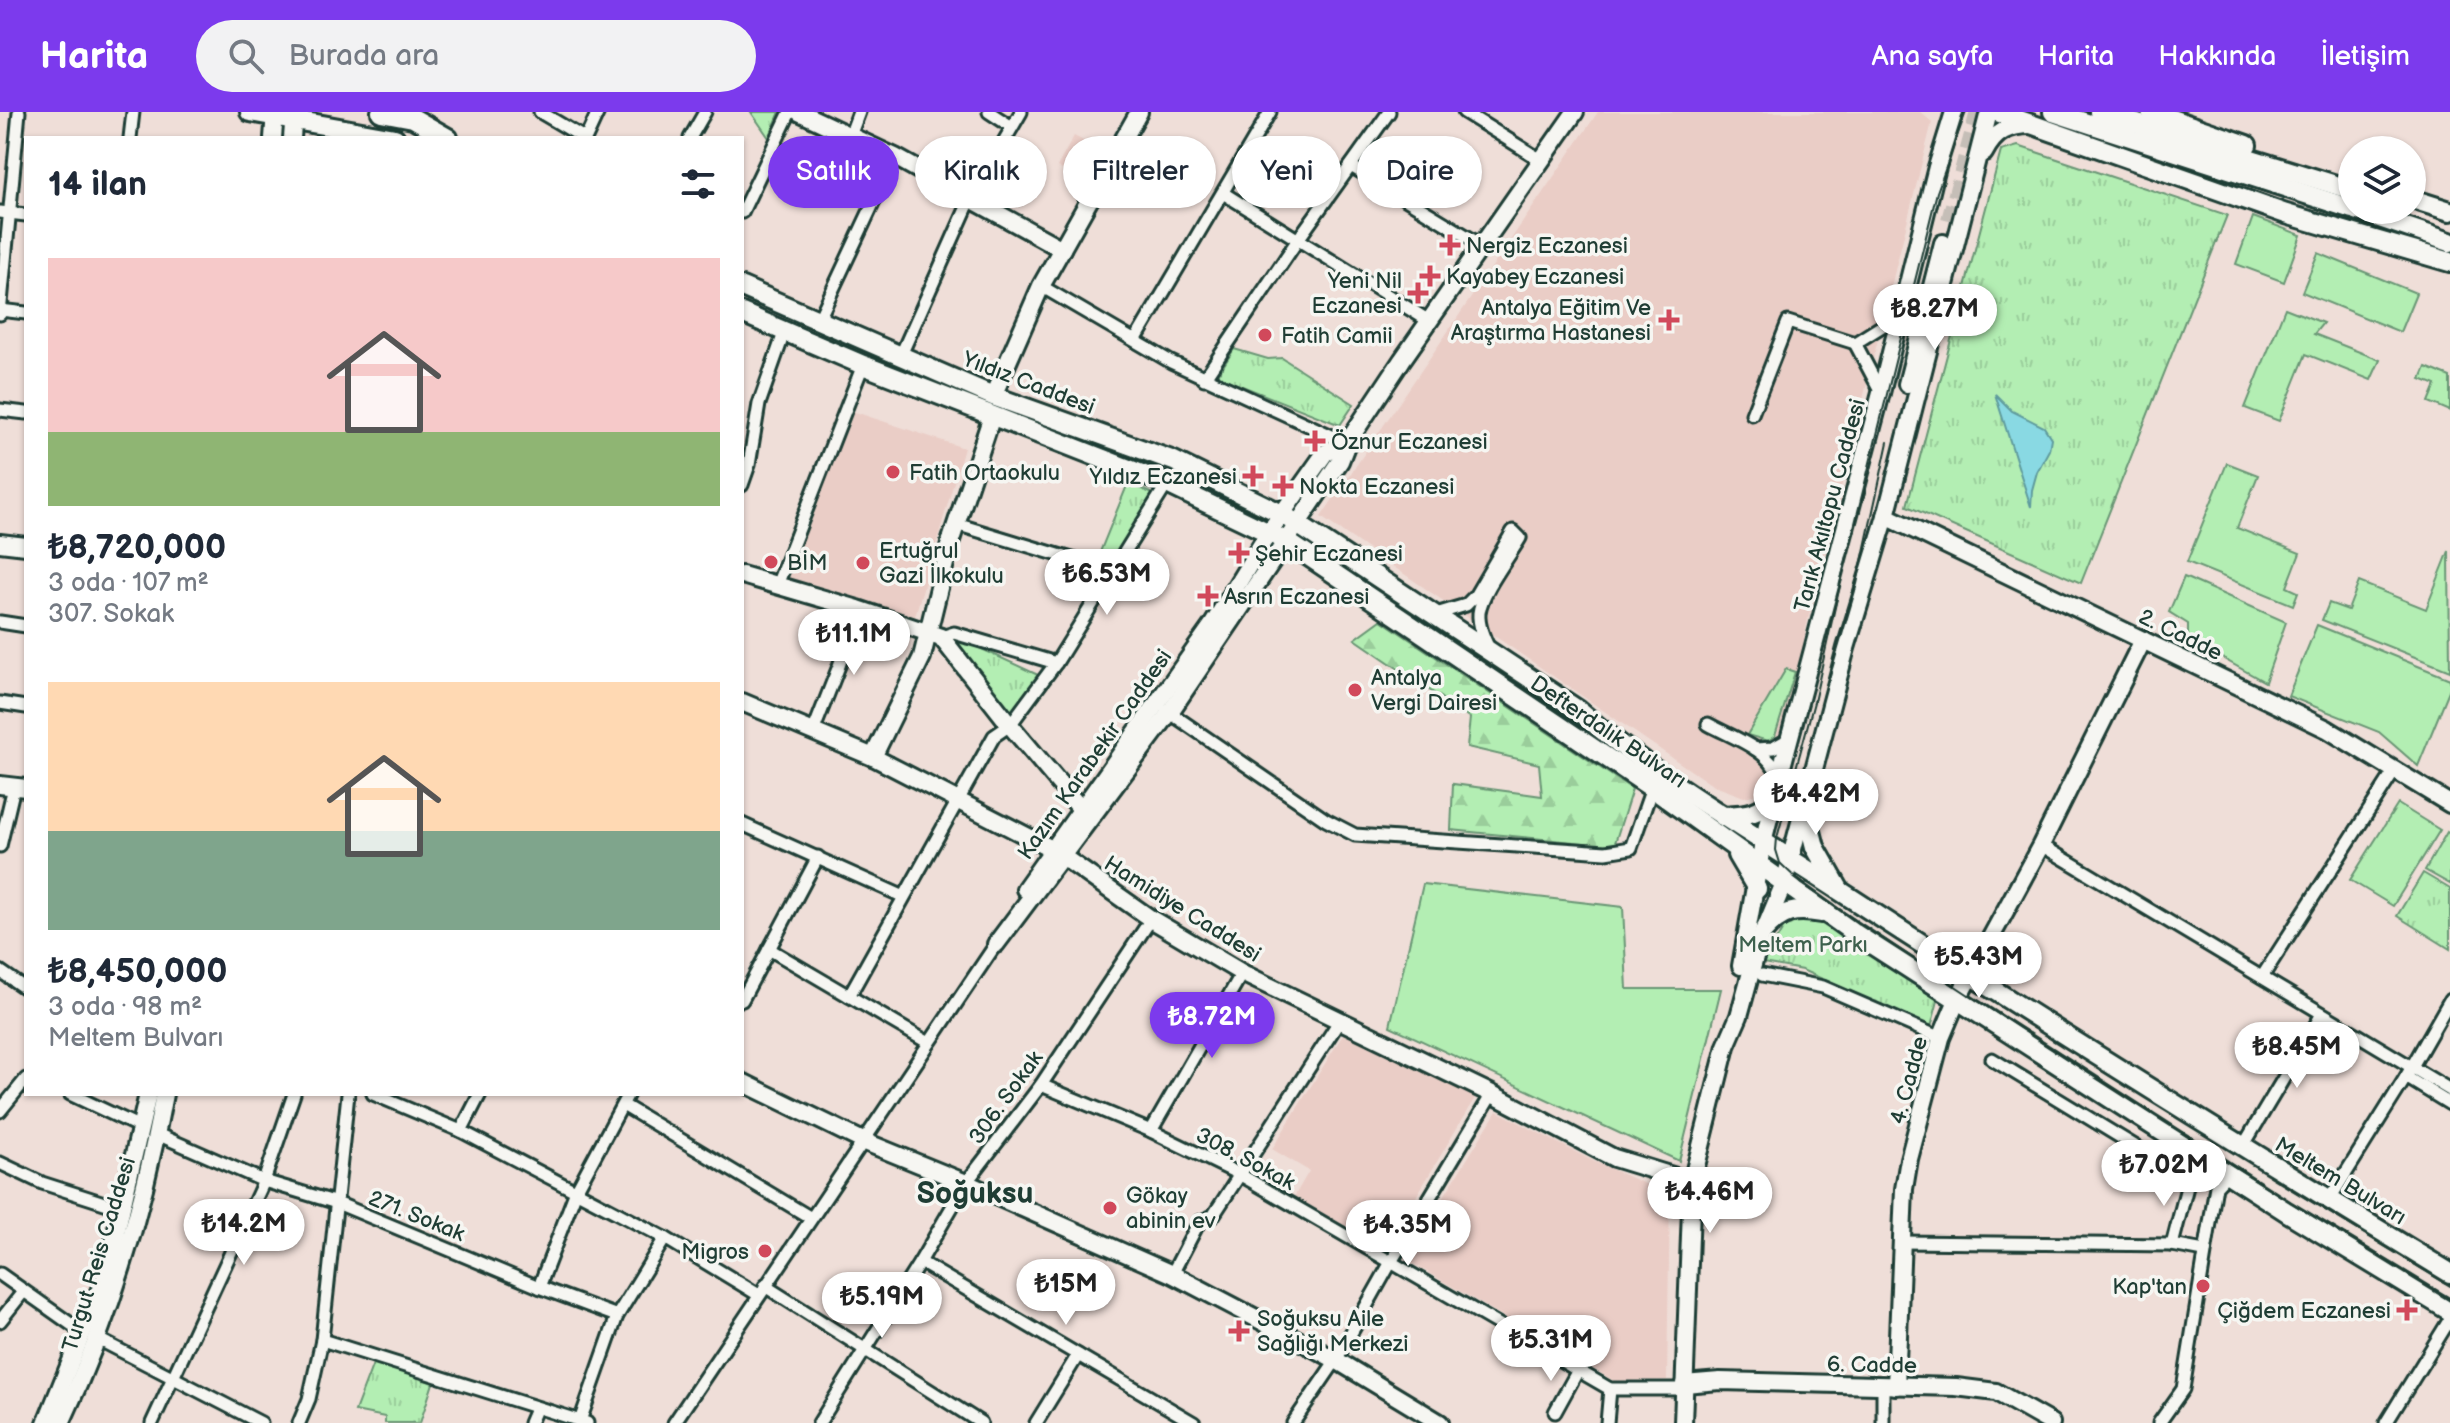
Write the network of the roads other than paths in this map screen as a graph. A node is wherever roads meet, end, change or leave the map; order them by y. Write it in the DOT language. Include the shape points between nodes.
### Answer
graph roads {
  1 [pos="19,112"];
  2 [pos="133,112"];
  3 [pos="250,112"];
  4 [pos="381,112"];
  5 [pos="540,112"];
  6 [pos="598,112"];
  7 [pos="705,112"];
  8 [pos="790,112"];
  9 [pos="799,112"];
  10 [pos="859,112"];
  11 [pos="989,112"];
  12 [pos="1021,112"];
  13 [pos="1139,112"];
  14 [pos="1270,112"];
  15 [pos="1389,112"];
  16 [pos="1464,112"];
  17 [pos="1575,112"];
  18 [pos="1947,112"];
  19 [pos="1954,112"];
  20 [pos="1989,112"];
  21 [pos="1997,112"];
  22 [pos="2053,112"];
  23 [pos="2099,112"];
  24 [pos="2151,112"];
  25 [pos="284,115"];
  26 [pos="415,115"];
  27 [pos="2037,126"];
  28 [pos="1012,127"];
  29 [pos="1947,132"];
  30 [pos="130,136"];
  31 [pos="274,136"];
  32 [pos="291,136"];
  33 [pos="385,136"];
  34 [pos="445,136"];
  35 [pos="582,136"];
  36 [pos="586,136"];
  37 [pos="691,136"];
  38 [pos="850,136"];
  39 [pos="1007,136"];
  40 [pos="1541,160"];
  41 [pos="1351,166"];
  42 [pos="2338,174"];
  43 [pos="2214,176"];
  44 [pos="1970,183"];
  45 [pos="2338,186"];
  46 [pos="1223,193"];
  47 [pos="2426,203"];
  48 [pos="2338,204"];
  49 [pos="744,208"];
  50 [pos="871,208"];
  51 [pos="966,208"];
  52 [pos="985,208"];
  53 [pos="2450,211"];
  54 [pos="5,213"];
  55 [pos="2426,213"];
  56 [pos="1949,220"];
  57 [pos="2450,221"];
  58 [pos="2398,224"];
  59 [pos="1299,238"];
  60 [pos="2450,242"];
  61 [pos="1481,245"];
  62 [pos="1062,249"];
  63 [pos="2450,253"];
  64 [pos="2450,262"];
  65 [pos="1041,286"];
  66 [pos="744,288"];
  67 [pos="0,312"];
  68 [pos="24,313"];
  69 [pos="744,314"];
  70 [pos="1898,316"];
  71 [pos="819,319"];
  72 [pos="1429,321"];
  73 [pos="784,333"];
  74 [pos="1136,339"];
  75 [pos="1855,343"];
  76 [pos="900,357"];
  77 [pos="863,365"];
  78 [pos="1204,379"];
  79 [pos="1881,393"];
  80 [pos="993,396"];
  81 [pos="0,410"];
  82 [pos="24,413"];
  83 [pos="1752,414"];
  84 [pos="992,416"];
  85 [pos="1347,443"];
  86 [pos="744,479"];
  87 [pos="1895,480"];
  88 [pos="1167,484"];
  89 [pos="1886,516"];
  90 [pos="1289,520"];
  91 [pos="956,524"];
  92 [pos="1277,537"];
  93 [pos="0,543"];
  94 [pos="24,546"];
  95 [pos="1115,572"];
  96 [pos="744,576"];
  97 [pos="777,585"];
  98 [pos="858,609"];
  99 [pos="1436,614"];
  100 [pos="0,622"];
  101 [pos="24,626"];
  102 [pos="935,634"];
  103 [pos="2143,640"];
  104 [pos="1490,652"];
  105 [pos="1056,663"];
  106 [pos="0,703"];
  107 [pos="744,703"];
  108 [pos="24,707"];
  109 [pos="1163,709"];
  110 [pos="1708,724"];
  111 [pos="1010,725"];
  112 [pos="813,732"];
  113 [pos="1790,738"];
  114 [pos="1755,749"];
  115 [pos="873,757"];
  116 [pos="2395,770"];
  117 [pos="13,787"];
  118 [pos="1777,787"];
  119 [pos="1652,788"];
  120 [pos="958,801"];
  121 [pos="1804,804"];
  122 [pos="2450,804"];
  123 [pos="1080,808"];
  124 [pos="1722,816"];
  125 [pos="744,825"];
  126 [pos="1721,838"];
  127 [pos="1763,842"];
  128 [pos="2041,845"];
  129 [pos="0,846"];
  130 [pos="1057,853"];
  131 [pos="818,857"];
  132 [pos="1789,859"];
  133 [pos="1760,867"];
  134 [pos="1784,883"];
  135 [pos="1757,889"];
  136 [pos="1841,891"];
  137 [pos="902,896"];
  138 [pos="1828,915"];
  139 [pos="1151,919"];
  140 [pos="1764,931"];
  141 [pos="996,944"];
  142 [pos="769,949"];
  143 [pos="0,971"];
  144 [pos="1242,973"];
  145 [pos="1762,975"];
  146 [pos="1969,976"];
  147 [pos="2262,977"];
  148 [pos="24,988"];
  149 [pos="744,996"];
  150 [pos="849,996"];
  151 [pos="1957,1000"];
  152 [pos="2450,1000"];
  153 [pos="2322,1014"];
  154 [pos="1340,1020"];
  155 [pos="1941,1038"];
  156 [pos="929,1043"];
  157 [pos="1726,1046"];
  158 [pos="1992,1059"];
  159 [pos="2408,1072"];
  160 [pos="24,1081"];
  161 [pos="744,1083"];
  162 [pos="1041,1085"];
  163 [pos="2450,1090"];
  164 [pos="1492,1094"];
  165 [pos="74,1096"];
  166 [pos="148,1096"];
  167 [pos="163,1096"];
  168 [pos="293,1096"];
  169 [pos="348,1096"];
  170 [pos="378,1096"];
  171 [pos="479,1096"];
  172 [pos="626,1100"];
  173 [pos="2450,1104"];
  174 [pos="0,1111"];
  175 [pos="150,1131"];
  176 [pos="461,1131"];
  177 [pos="1151,1131"];
  178 [pos="863,1141"];
  179 [pos="2242,1148"];
  180 [pos="0,1163"];
  181 [pos="2229,1172"];
  182 [pos="1239,1174"];
  183 [pos="264,1181"];
  184 [pos="1692,1182"];
  185 [pos="966,1183"];
  186 [pos="576,1191"];
  187 [pos="2329,1200"];
  188 [pos="337,1203"];
  189 [pos="123,1209"];
  190 [pos="811,1218"];
  191 [pos="665,1238"];
  192 [pos="1901,1242"];
  193 [pos="2172,1245"];
  194 [pos="2204,1251"];
  195 [pos="920,1262"];
  196 [pos="1391,1262"];
  197 [pos="2450,1273"];
  198 [pos="0,1274"];
  199 [pos="1172,1274"];
  200 [pos="539,1287"];
  201 [pos="762,1290"];
  202 [pos="23,1292"];
  203 [pos="2450,1311"];
  204 [pos="617,1316"];
  205 [pos="2450,1319"];
  206 [pos="0,1321"];
  207 [pos="90,1335"];
  208 [pos="322,1340"];
  209 [pos="865,1349"];
  210 [pos="1078,1355"];
  211 [pos="1336,1360"];
  212 [pos="1577,1372"];
  213 [pos="174,1377"];
  214 [pos="1683,1386"];
  215 [pos="1890,1386"];
  216 [pos="1610,1389"];
  217 [pos="536,1409"];
  218 [pos="1555,1412"];
  219 [pos="584,1422"];
  220 [pos="46,1423"];
  221 [pos="61,1423"];
  222 [pos="152,1423"];
  223 [pos="261,1423"];
  224 [pos="299,1423"];
  225 [pos="530,1423"];
  226 [pos="674,1423"];
  227 [pos="819,1423"];
  228 [pos="981,1423"];
  229 [pos="1036,1423"];
  230 [pos="1194,1423"];
  231 [pos="1293,1423"];
  232 [pos="1440,1423"];
  233 [pos="1607,1423"];
  234 [pos="1683,1423"];
  235 [pos="1883,1423"];
  236 [pos="2051,1423"];
  237 [pos="2159,1423"];
  238 [pos="2386,1423"];
  1 -- 54 [label="street"];
  2 -- 30 [label="street"];
  3 -- 25 [label="main road"];
  4 -- 26 [label="main road"];
  5 -- 35 [label="street"];
  6 -- 36 [label="street"];
  7 -- 37 [label="street"];
  8 -- 49 [label="street"];
  9 -- 38 [label="street"];
  10 -- 38 [label="street"];
  11 -- 28 [label="street"];
  12 -- 28 [label="street"];
  13 -- 62 [label="street"];
  14 -- 46 [label="street"];
  15 -- 41 [label="street"];
  16 -- 40 [label="street"];
  17 -- 40 [label="street, Kazım Karabekir Caddesi"];
  18 -- 29 [label="street"];
  19 -- 29 [label="street"];
  20 -- 44 [label="street"];
  21 -- 27 [label="main road"];
  22 -- 48 [label="main road"];
  23 -- 45 [label="main road"];
  24 -- 42 [label="main road"];
  25 -- 31 [label="street"];
  25 -- 32 [label="street"];
  25 -- 33 [label="main road"];
  26 -- 34 [label="main road"];
  27 -- 44 [label="street" via="2014,126 1993,137"];
  27 -- 64 [label="main road" via="2286,214"];
  28 -- 39 [label="street"];
  29 -- 70 [label="street, Tarık Akıltopu Caddesi"];
  40 -- 61 [label="street, Kazım Karabekir Caddesi"];
  41 -- 59 [label="street"];
  41 -- 61 [label="street"];
  43 -- 63 [label="main road"];
  44 -- 87 [label="street"];
  46 -- 59 [label="street"];
  46 -- 74 [label="street"];
  47 -- 53 [label="main road"];
  50 -- 71 [label="street"];
  51 -- 76 [label="street"];
  52 -- 62 [label="street"];
  54 -- 67 [label="street"];
  55 -- 57 [label="main road"];
  56 -- 87 [label="street" via="1909,376"];
  58 -- 60 [label="main road"];
  59 -- 72 [label="street"];
  59 -- 78 [label="street"];
  61 -- 72 [label="street, Kazım Karabekir Caddesi"];
  62 -- 65 [label="street"];
  65 -- 74 [label="street"];
  65 -- 80 [label="street"];
  66 -- 71 [label="main road, Yıldız Caddesi"];
  67 -- 68 [label="street"];
  69 -- 73 [label="main road, Yıldız Caddesi"];
  70 -- 75 [label="street"];
  70 -- 79 [label="street, Tarık Akıltopu Caddesi"];
  71 -- 76 [label="main road, Yıldız Caddesi"];
  72 -- 85 [label="street, Kazım Karabekir Caddesi"];
  73 -- 77 [label="main road, Yıldız Caddesi"];
  73 -- 86 [label="street" via="759,404"];
  74 -- 78 [label="street"];
  75 -- 79 [label="street"];
  75 -- 83 [label="street" via="1788,322"];
  76 -- 80 [label="main road, Yıldız Caddesi"];
  77 -- 84 [label="main road, Yıldız Caddesi"];
  77 -- 97 [label="street"];
  78 -- 85 [label="street"];
  79 -- 113 [label="street, Tarık Akıltopu Caddesi"];
  80 -- 90 [label="main road, Yıldız Caddesi" via="1174,461"];
  81 -- 82 [label="street"];
  84 -- 88 [label="main road, Yıldız Caddesi"];
  84 -- 91 [label="street"];
  85 -- 90 [label="street, Kazım Karabekir Caddesi" via="1340,461"];
  87 -- 89 [label="street"];
  88 -- 92 [label="main road, Yıldız Caddesi"];
  88 -- 95 [label="street"];
  89 -- 103 [label="street, 2. Cadde"];
  89 -- 121 [label="street"];
  90 -- 92 [label="street, Kazım Karabekir Caddesi"];
  90 -- 99 [label="main road, Defterdalık Bulvarı"];
  91 -- 95 [label="street"];
  91 -- 102 [label="street"];
  92 -- 109 [label="street, Kazım Karabekir Caddesi"];
  92 -- 119 [label="main road, Defterdalık Bulvarı"];
  93 -- 94 [label="street"];
  95 -- 105 [label="street"];
  96 -- 97 [label="street"];
  97 -- 98 [label="street"];
  98 -- 102 [label="street"];
  98 -- 112 [label="street"];
  99 -- 104 [label="main road, Defterdalık Bulvarı"];
  99 -- 104 [label="street" via="1466,605 1475,596 1513,531 1520,538 1479,614"];
  100 -- 101 [label="street"];
  102 -- 105 [label="street" via="954,633"];
  102 -- 111 [label="street"];
  102 -- 115 [label="street"];
  103 -- 116 [label="street, 2. Cadde" via="2327,729"];
  103 -- 128 [label="street, 4. Cadde"];
  104 -- 124 [label="main road, Defterdalık Bulvarı"];
  105 -- 111 [label="street"];
  106 -- 108 [label="street"];
  107 -- 112 [label="street, Hamidiye Caddesi"];
  109 -- 119 [label="street" via="1355,835 1606,852 1631,848"];
  109 -- 123 [label="street, Kazım Karabekir Caddesi"];
  109 -- 130 [label="street, Kazım Karabekir Caddesi"];
  110 -- 114 [label="street"];
  111 -- 120 [label="street" via="994,736"];
  111 -- 123 [label="street"];
  112 -- 115 [label="street, Hamidiye Caddesi"];
  113 -- 114 [label="street" via="1783,745"];
  113 -- 118 [label="street, Tarık Akıltopu Caddesi"];
  114 -- 118 [label="street" via="1776,769"];
  115 -- 120 [label="street, Hamidiye Caddesi"];
  116 -- 122 [label="street, 2. Cadde"];
  116 -- 147 [label="street"];
  117 -- 129 [label="street"];
  118 -- 124 [label="main road" via="1767,807 1753,815"];
  118 -- 127 [label="street, Tarık Akıltopu Caddesi"];
  119 -- 126 [label="main road, Defterdalık Bulvarı"];
  120 -- 130 [label="street, Hamidiye Caddesi"];
  120 -- 137 [label="street"];
  121 -- 132 [label="street"];
  121 -- 136 [label="main road" via="1815,847"];
  123 -- 130 [label="street, Kazım Karabekir Caddesi"];
  124 -- 127 [label="main road, Defterdalık Bulvarı"];
  125 -- 131 [label="street"];
  126 -- 133 [label="main road, Defterdalık Bulvarı"];
  126 -- 135 [label="main road"];
  127 -- 132 [label="main road, Meltem Bulvarı"];
  127 -- 133 [label="street, Tarık Akıltopu Caddesi"];
  128 -- 146 [label="street, 4. Cadde"];
  128 -- 147 [label="street"];
  130 -- 139 [label="street, Hamidiye Caddesi"];
  130 -- 141 [label="street, Kazım Karabekir Caddesi" via="1010,912"];
  131 -- 137 [label="street"];
  131 -- 142 [label="street"];
  132 -- 134 [label="street"];
  132 -- 136 [label="main road, Meltem Bulvarı"];
  133 -- 134 [label="main road, Defterdalık Bulvarı"];
  133 -- 135 [label="street, Tarık Akıltopu Caddesi"];
  134 -- 138 [label="main road"];
  134 -- 140 [label="street"];
  135 -- 157 [label="street, Tarık Akıltopu Caddesi"];
  136 -- 146 [label="main road, Meltem Bulvarı"];
  137 -- 150 [label="street"];
  138 -- 140 [label="main road" via="1785,912"];
  138 -- 151 [label="main road"];
  139 -- 144 [label="street, Hamidiye Caddesi"];
  139 -- 162 [label="street, 306. Sokak"];
  140 -- 157 [label="street"];
  141 -- 156 [label="street, Kazım Karabekir Caddesi"];
  142 -- 149 [label="street"];
  142 -- 150 [label="street"];
  143 -- 148 [label="street"];
  144 -- 154 [label="street, Hamidiye Caddesi"];
  144 -- 177 [label="street"];
  145 -- 155 [label="street" via="1823,987"];
  146 -- 151 [label="street, 4. Cadde"];
  146 -- 179 [label="main road, Meltem Bulvarı"];
  147 -- 153 [label="street"];
  150 -- 156 [label="street"];
  151 -- 155 [label="street, 4. Cadde"];
  151 -- 181 [label="main road"];
  152 -- 159 [label="street"];
  153 -- 159 [label="street"];
  153 -- 179 [label="street"];
  154 -- 164 [label="street, Hamidiye Caddesi"];
  154 -- 182 [label="street"];
  155 -- 192 [label="street, 4. Cadde" via="1909,1159"];
  156 -- 178 [label="street, Kazım Karabekir Caddesi"];
  157 -- 184 [label="street"];
  158 -- 193 [label="street" via="2189,1179"];
  159 -- 163 [label="street"];
  159 -- 173 [label="street"];
  159 -- 187 [label="street"];
  160 -- 174 [label="street"];
  161 -- 178 [label="street"];
  162 -- 177 [label="street, 308. Sokak"];
  162 -- 185 [label="street, 306. Sokak"];
  164 -- 184 [label="street, Hamidiye Caddesi" via="1614,1158"];
  164 -- 196 [label="street"];
  165 -- 175 [label="street, 271. Sokak"];
  166 -- 175 [label="street, Turgut Reis Caddesi"];
  167 -- 175 [label="street, Turgut Reis Caddesi"];
  168 -- 183 [label="street"];
  169 -- 188 [label="street"];
  170 -- 176 [label="street"];
  171 -- 176 [label="street"];
  172 -- 186 [label="street"];
  172 -- 190 [label="street"];
  175 -- 183 [label="street, 271. Sokak"];
  175 -- 189 [label="street, Turgut Reis Caddesi"];
  175 -- 207 [label="street, Turgut Reis Caddesi" via="130,1238"];
  176 -- 186 [label="street"];
  177 -- 182 [label="street, 308. Sokak"];
  178 -- 185 [label="street"];
  178 -- 190 [label="street, Kazım Karabekir Caddesi"];
  179 -- 187 [label="main road, Meltem Bulvarı"];
  180 -- 189 [label="street" via="42,1183"];
  181 -- 194 [label="street" via="2216,1186"];
  181 -- 203 [label="main road"];
  182 -- 196 [label="street, 308. Sokak"];
  182 -- 199 [label="street" via="1213,1216 1199,1222"];
  183 -- 188 [label="street, 271. Sokak"];
  183 -- 213 [label="street"];
  184 -- 214 [label="street"];
  185 -- 195 [label="street, 306. Sokak"];
  185 -- 199 [label="street"];
  186 -- 191 [label="street"];
  186 -- 200 [label="street"];
  187 -- 197 [label="main road, Meltem Bulvarı"];
  188 -- 200 [label="street, 271. Sokak"];
  188 -- 208 [label="street"];
  189 -- 207 [label="street, Turgut Reis Caddesi"];
  190 -- 201 [label="street, Kazım Karabekir Caddesi"];
  191 -- 201 [label="street"];
  191 -- 204 [label="street"];
  192 -- 193 [label="street"];
  192 -- 215 [label="street, 4. Cadde"];
  193 -- 194 [label="street"];
  194 -- 237 [label="street" via="2183,1389"];
  195 -- 209 [label="street, 306. Sokak"];
  195 -- 210 [label="street"];
  196 -- 211 [label="street"];
  196 -- 212 [label="street, 308. Sokak"];
  198 -- 202 [label="street"];
  199 -- 211 [label="street"];
  200 -- 204 [label="street, 271. Sokak"];
  201 -- 209 [label="street"];
  201 -- 226 [label="street, Kazım Karabekir Caddesi"];
  202 -- 206 [label="street"];
  202 -- 207 [label="street"];
  204 -- 219 [label="street"];
  205 -- 238 [label="street"];
  207 -- 213 [label="street"];
  207 -- 220 [label="street, Turgut Reis Caddesi"];
  207 -- 221 [label="street, Turgut Reis Caddesi"];
  208 -- 217 [label="street"];
  208 -- 224 [label="street"];
  209 -- 227 [label="street, 306. Sokak"];
  209 -- 228 [label="street"];
  210 -- 229 [label="street"];
  210 -- 230 [label="street"];
  211 -- 231 [label="street"];
  211 -- 232 [label="street"];
  212 -- 216 [label="street, 308. Sokak"];
  212 -- 218 [label="street"];
  213 -- 222 [label="street"];
  213 -- 223 [label="street"];
  214 -- 215 [label="street, 6. Cadde"];
  214 -- 216 [label="street, 308. Sokak"];
  214 -- 234 [label="street"];
  215 -- 235 [label="street"];
  215 -- 236 [label="street, 6. Cadde" via="1996,1392"];
  216 -- 233 [label="street"];
  217 -- 219 [label="street"];
  217 -- 225 [label="street"];
}
